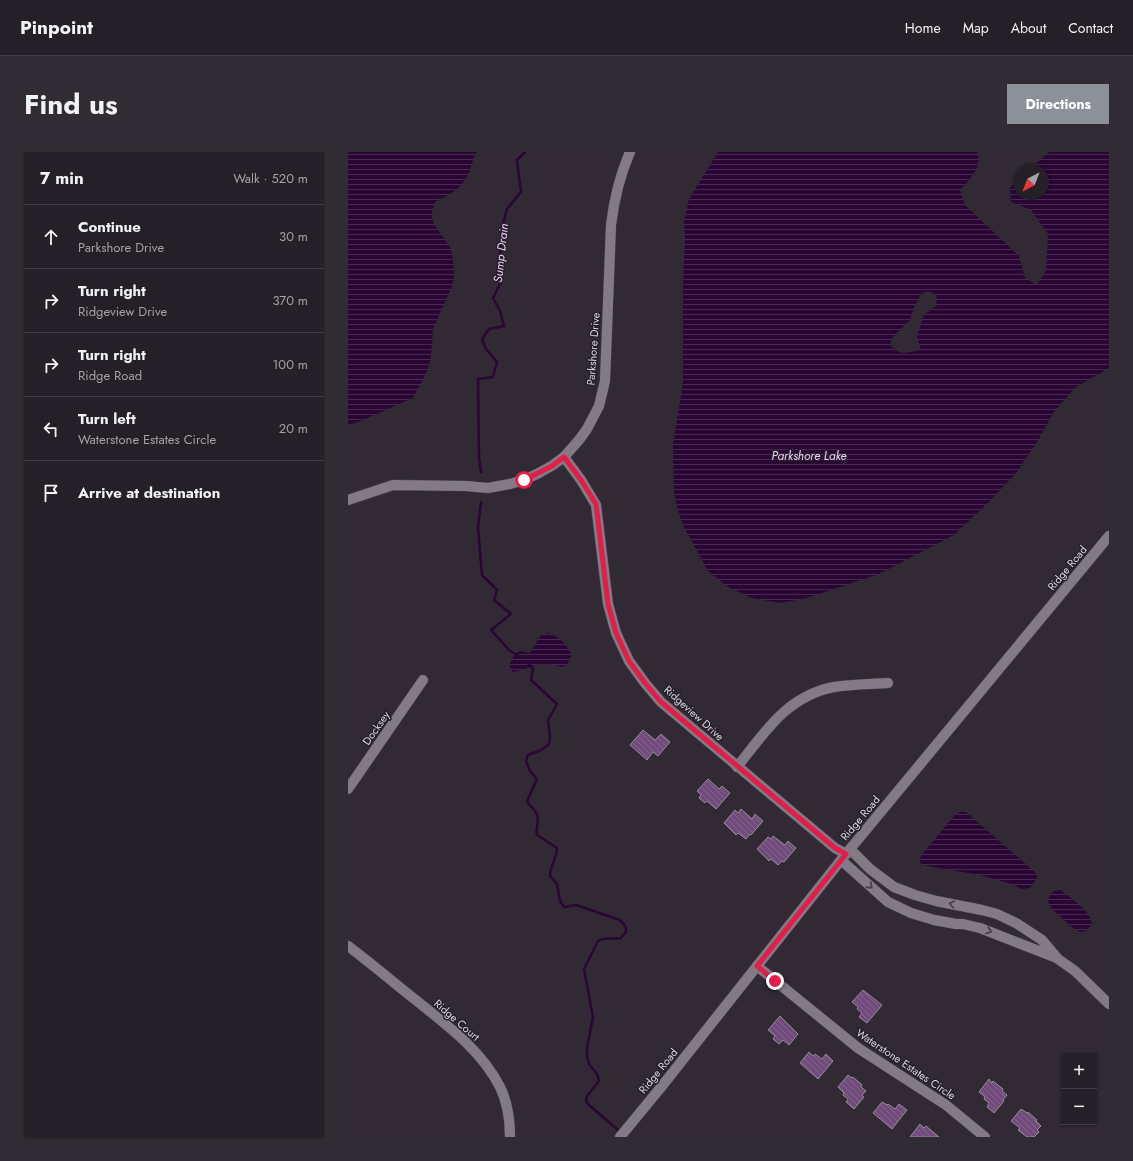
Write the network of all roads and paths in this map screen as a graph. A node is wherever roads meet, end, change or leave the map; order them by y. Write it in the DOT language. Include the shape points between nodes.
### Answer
graph roads {
  1 [pos="630,152"];
  2 [pos="564,457"];
  3 [pos="348,500"];
  4 [pos="1109,536"];
  5 [pos="423,680"];
  6 [pos="888,683"];
  7 [pos="737,767"];
  8 [pos="348,789"];
  9 [pos="845,854"];
  10 [pos="967,906"];
  11 [pos="963,924"];
  12 [pos="348,946"];
  13 [pos="1058,958"];
  14 [pos="757,966"];
  15 [pos="1109,1004"];
  16 [pos="510,1137"];
  17 [pos="620,1137"];
  18 [pos="985,1137"];
  1 -- 2 [label="street, Parkshore Drive" via="613,204 604,389 599,406 587,429"];
  2 -- 3 [label="street, Parkshore Drive" via="524,480 510,484 488,488 393,485"];
  2 -- 7 [label="street, Ridgeview Drive" via="596,504 608,604 616,633 629,661 661,702"];
  4 -- 9 [label="street, Ridge Road"];
  5 -- 8 [label="street, Docksey"];
  6 -- 7 [label="street" via="846,685 810,694 794,703 776,720"];
  7 -- 9 [label="street, Ridgeview Drive"];
  10 -- 9 [label="street, one-way" via="936,901 894,887"];
  9 -- 11 [label="street, one-way" via="888,902 911,914"];
  9 -- 14 [label="street, Ridge Road"];
  10 -- 11 [label="street"];
  10 -- 13 [label="street" via="997,914 1016,923 1042,940"];
  11 -- 13 [label="street, one-way" via="986,930"];
  12 -- 16 [label="street, Ridge Court" via="441,1021 471,1048 488,1068 500,1087 509,1113"];
  13 -- 15 [label="street"];
  14 -- 17 [label="street, Ridge Road"];
  14 -- 18 [label="street, Waterstone Estates Circle" via="858,1048 946,1105"];
}
